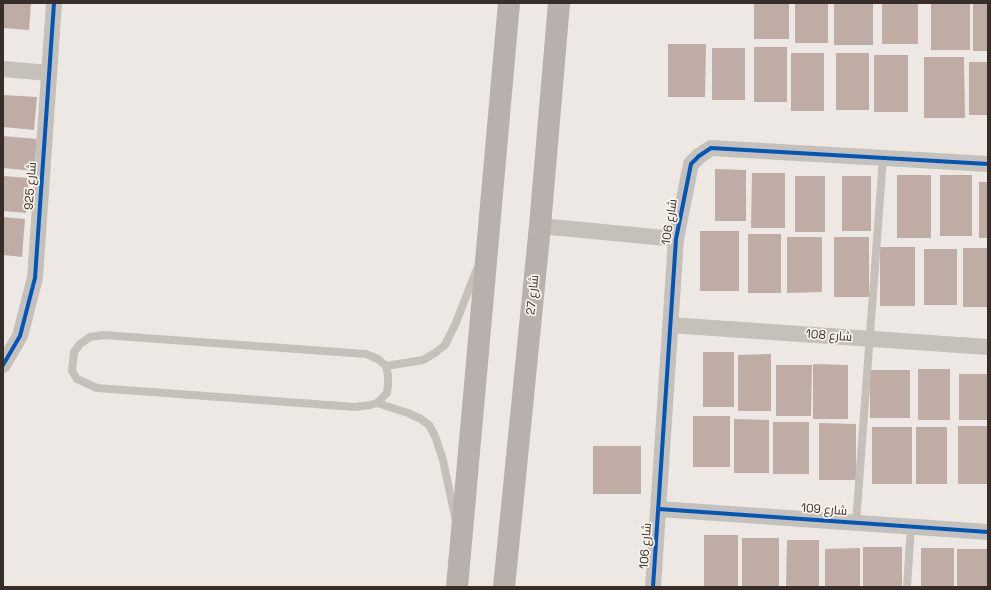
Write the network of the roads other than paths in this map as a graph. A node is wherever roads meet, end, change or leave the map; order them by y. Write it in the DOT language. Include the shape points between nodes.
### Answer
graph roads {
  1 [pos="54,3"];
  2 [pos="509,3"];
  3 [pos="559,3"];
  4 [pos="3,69"];
  5 [pos="49,73"];
  6 [pos="883,158"];
  7 [pos="988,164"];
  8 [pos="540,226"];
  9 [pos="676,239"];
  10 [pos="488,242"];
  11 [pos="670,325"];
  12 [pos="870,339"];
  13 [pos="988,347"];
  14 [pos="3,365"];
  15 [pos="386,366"];
  16 [pos="377,403"];
  17 [pos="658,509"];
  18 [pos="856,523"];
  19 [pos="911,526"];
  20 [pos="988,532"];
  21 [pos="461,544"];
  22 [pos="457,587"];
  23 [pos="504,587"];
  24 [pos="653,587"];
  25 [pos="907,587"];
  1 -- 5 [label="street, شارع 925"];
  2 -- 10 [label="main road"];
  3 -- 8 [label="main road, شارع 27"];
  4 -- 5 [label="street"];
  5 -- 14 [label="street, شارع 925" via="35,278 20,336"];
  6 -- 7 [label="street, شارع 106"];
  6 -- 9 [label="street, شارع 106" via="711,148 690,164"];
  6 -- 12 [label="lane"];
  8 -- 9 [label="street"];
  8 -- 23 [label="main road, شارع 27"];
  9 -- 11 [label="street, شارع 106"];
  10 -- 15 [label="lane" via="445,345 423,360"];
  10 -- 21 [label="main road"];
  11 -- 12 [label="street, شارع 108"];
  11 -- 17 [label="street, شارع 106"];
  12 -- 13 [label="street, شارع 108"];
  12 -- 18 [label="lane"];
  15 -- 16 [label="lane" via="387,394"];
  15 -- 16 [label="lane" via="378,358 366,354 103,335 90,337 74,352 72,371 77,379 97,388 355,407"];
  16 -- 21 [label="lane" via="421,419 435,436 443,460"];
  17 -- 18 [label="street, شارع 109"];
  17 -- 24 [label="street, شارع 106"];
  18 -- 19 [label="street, شارع 109"];
  19 -- 20 [label="street, شارع 109"];
  19 -- 25 [label="lane"];
  21 -- 22 [label="main road"];
}
